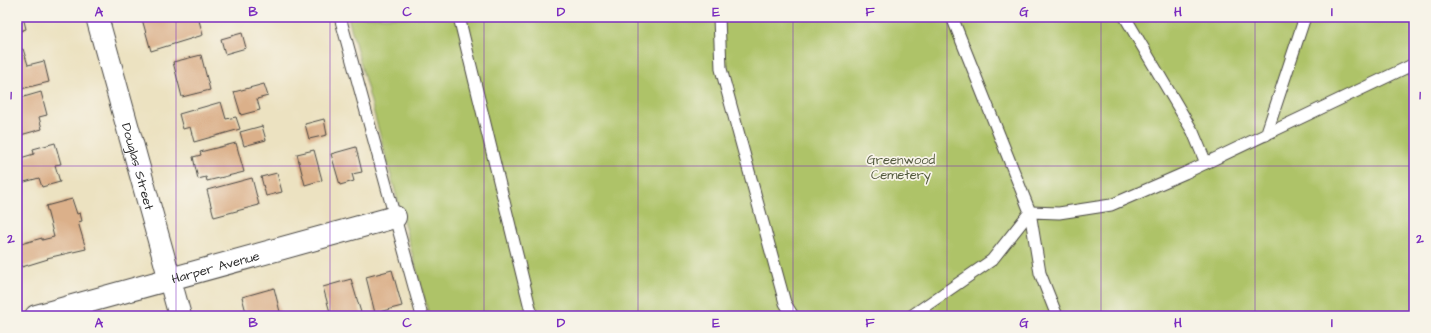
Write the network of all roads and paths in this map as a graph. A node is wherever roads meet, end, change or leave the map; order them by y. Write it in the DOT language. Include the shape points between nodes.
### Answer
graph roads {
  1 [pos="97,17"];
  2 [pos="340,17"];
  3 [pos="459,17"];
  4 [pos="719,17"];
  5 [pos="952,17"];
  6 [pos="1125,17"];
  7 [pos="1306,17"];
  8 [pos="1414,64"];
  9 [pos="1266,135"];
  10 [pos="1206,163"];
  11 [pos="1030,212"];
  12 [pos="395,217"];
  13 [pos="170,280"];
  14 [pos="36,316"];
  15 [pos="180,316"];
  16 [pos="422,316"];
  17 [pos="532,316"];
  18 [pos="794,316"];
  19 [pos="911,316"];
  20 [pos="1056,316"];
  1 -- 13 [label="street, Douglas Street"];
  2 -- 12 [label="lane"];
  3 -- 17 [label="lane"];
  4 -- 18 [label="lane" via="721,69 785,303"];
  5 -- 11 [label="lane"];
  6 -- 10 [label="lane" via="1193,132"];
  7 -- 9 [label="lane"];
  8 -- 9 [label="lane"];
  9 -- 10 [label="lane"];
  10 -- 11 [label="lane" via="1111,205 1059,213"];
  11 -- 19 [label="lane" via="992,260"];
  11 -- 20 [label="lane" via="1040,273"];
  12 -- 13 [label="street, Harper Avenue"];
  12 -- 16 [label="lane"];
  13 -- 14 [label="street, Harper Avenue"];
  13 -- 15 [label="street, Douglas Street"];
}
